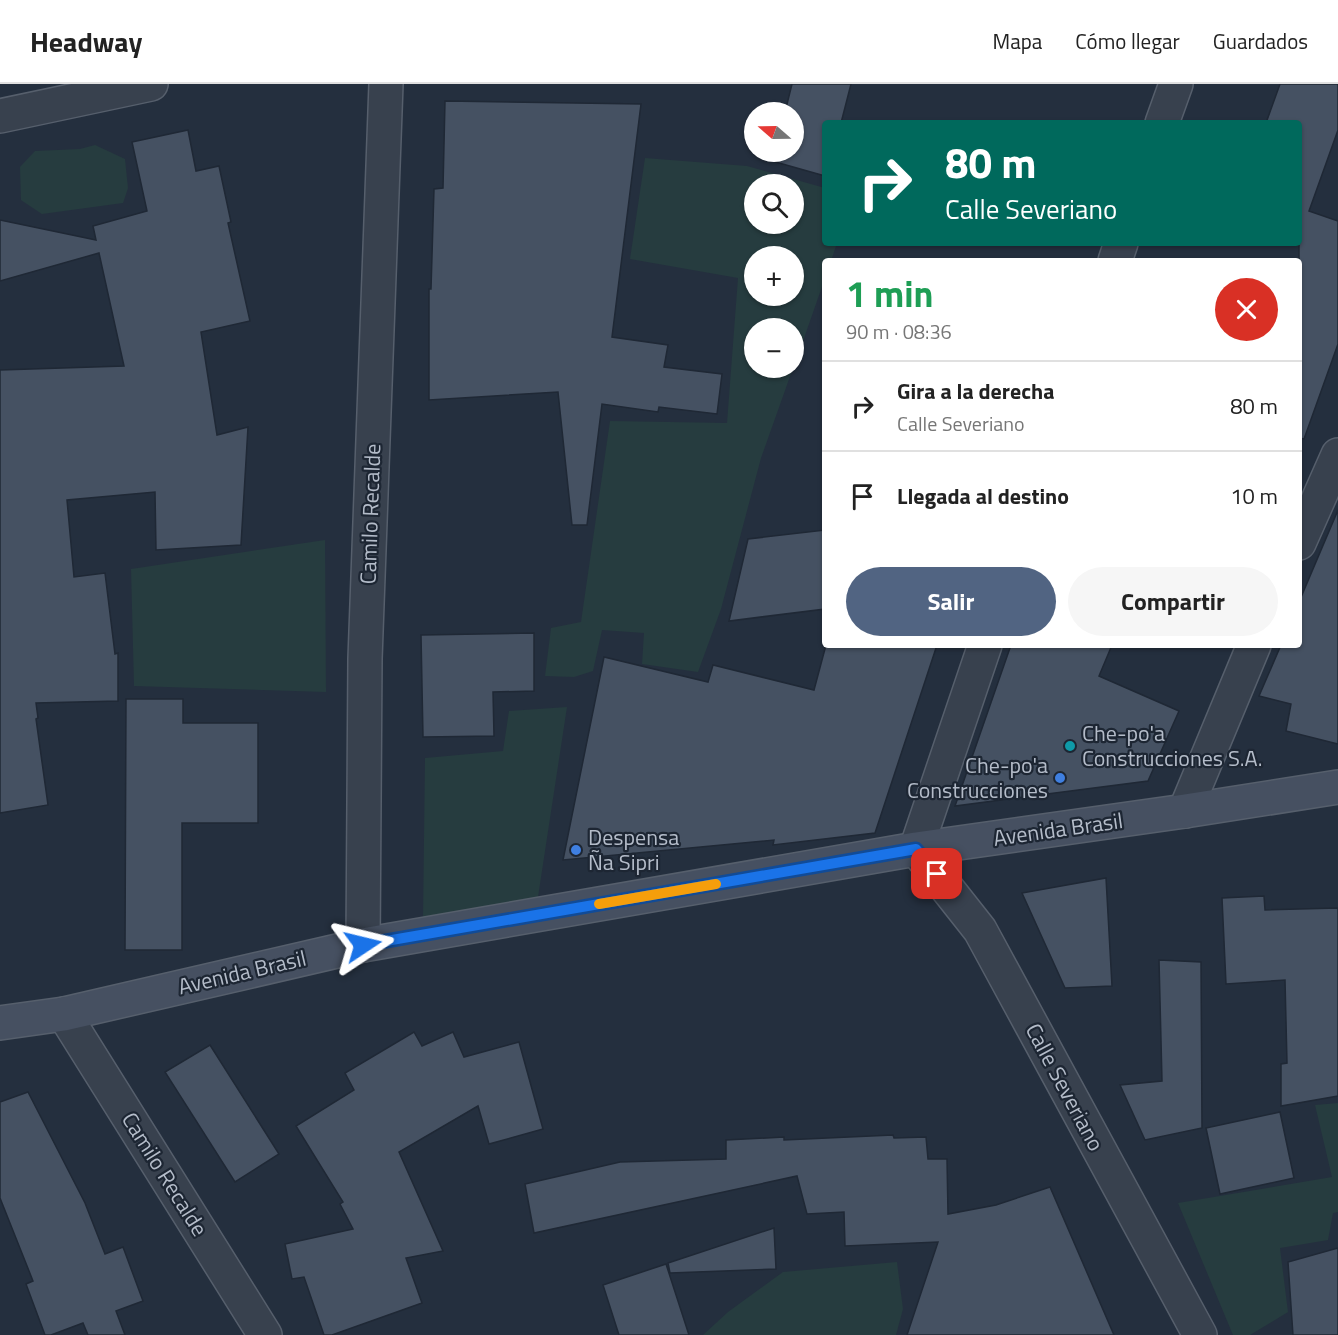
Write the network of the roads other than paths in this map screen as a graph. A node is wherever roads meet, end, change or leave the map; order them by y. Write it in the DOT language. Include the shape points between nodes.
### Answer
graph roads {
  1 [pos="151,84"];
  2 [pos="386,84"];
  3 [pos="1176,84"];
  4 [pos="0,116"];
  5 [pos="1163,120"];
  6 [pos="1338,455"];
  7 [pos="1302,536"];
  8 [pos="984,648"];
  9 [pos="1253,648"];
  10 [pos="1338,787"];
  11 [pos="1185,812"];
  12 [pos="916,849"];
  13 [pos="363,945"];
  14 [pos="64,1014"];
  15 [pos="0,1023"];
  16 [pos="265,1335"];
  17 [pos="1200,1335"];
  1 -- 4 [label="street"];
  2 -- 13 [label="street, Camilo Recalde" via="365,659"];
  3 -- 5 [label="street"];
  6 -- 7 [label="street"];
  8 -- 12 [label="street"];
  9 -- 11 [label="street"];
  10 -- 11 [label="street, Avenida Brasil"];
  11 -- 12 [label="street, Avenida Brasil"];
  12 -- 13 [label="street, Avenida Brasil"];
  12 -- 17 [label="street, Calle Severiano" via="980,930"];
  13 -- 14 [label="street, Avenida Brasil"];
  14 -- 15 [label="street, Avenida Brasil"];
  14 -- 16 [label="street, Camilo Recalde"];
}
